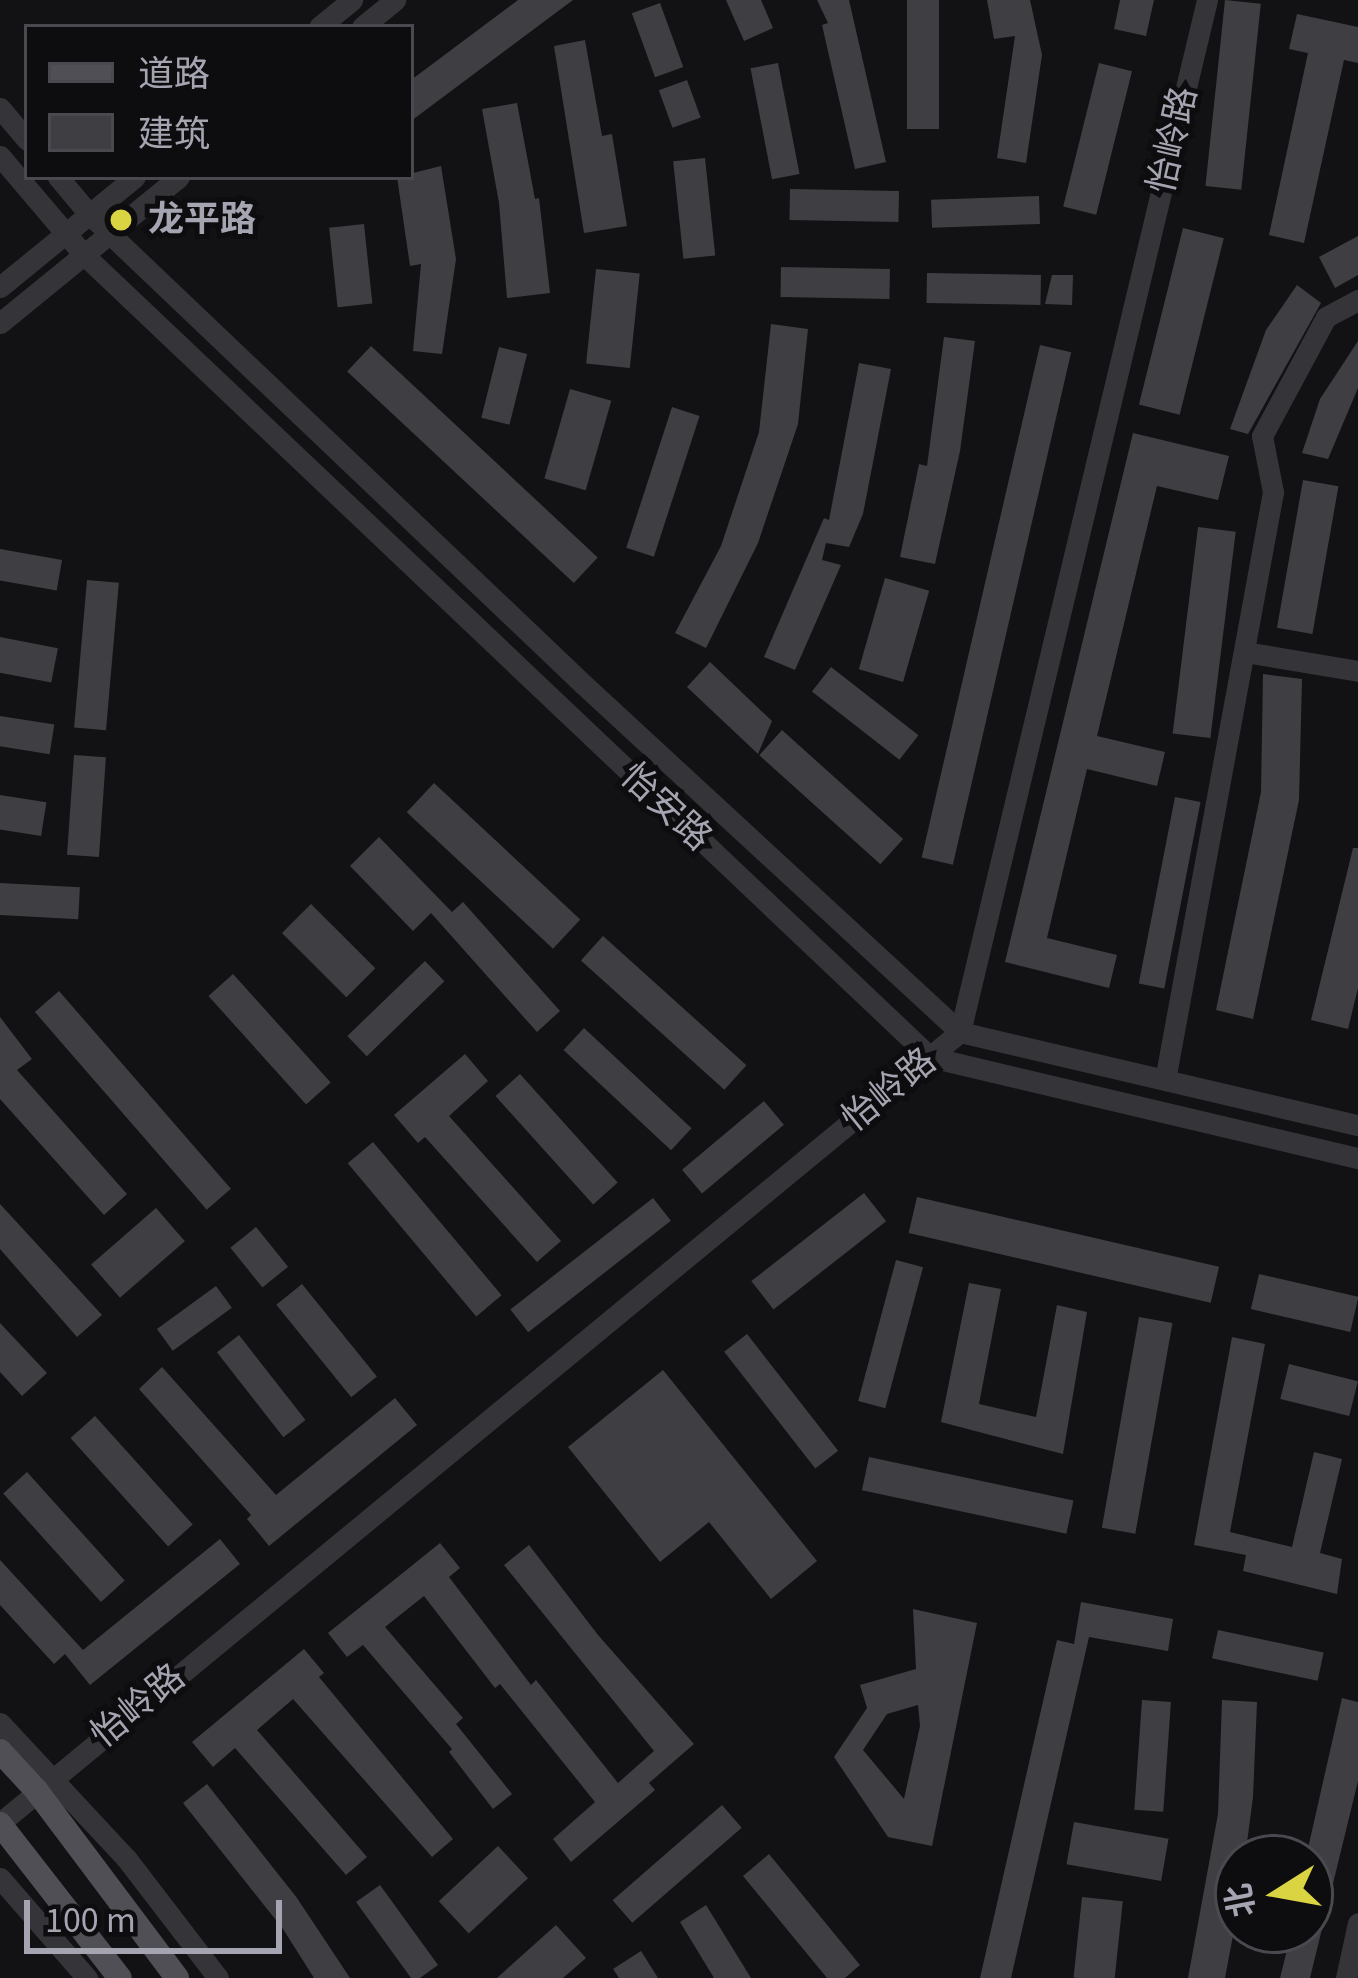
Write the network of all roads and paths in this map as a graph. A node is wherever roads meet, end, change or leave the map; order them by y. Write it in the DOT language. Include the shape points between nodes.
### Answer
graph roads {
  1 [pos="352,0"];
  2 [pos="394,0"];
  3 [pos="1207,0"];
  4 [pos="323,24"];
  5 [pos="366,24"];
  6 [pos="0,107"];
  7 [pos="24,136"];
  8 [pos="0,156"];
  9 [pos="61,180"];
  10 [pos="131,180"];
  11 [pos="175,180"];
  12 [pos="89,214"];
  13 [pos="110,233"];
  14 [pos="65,234"];
  15 [pos="82,254"];
  16 [pos="0,287"];
  17 [pos="1358,300"];
  18 [pos="0,323"];
  19 [pos="1245,652"];
  20 [pos="1358,671"];
  21 [pos="960,1032"];
  22 [pos="930,1057"];
  23 [pos="1165,1080"];
  24 [pos="1358,1125"];
  25 [pos="1358,1158"];
  26 [pos="0,1724"];
  27 [pos="0,1750"];
  28 [pos="43,1784"];
  29 [pos="0,1823"];
  30 [pos="0,1878"];
  31 [pos="1358,1923"];
  32 [pos="87,1978"];
  33 [pos="120,1978"];
  34 [pos="177,1978"];
  35 [pos="218,1978"];
  36 [pos="1346,1978"];
  1 -- 4 [label="street"];
  2 -- 5 [label="street"];
  3 -- 21 [label="street, 怡岭路"];
  6 -- 7 [label="street"];
  8 -- 14 [label="street, 怡安路"];
  9 -- 12 [label="street, 怡安路"];
  10 -- 12 [label="street"];
  11 -- 13 [label="street"];
  12 -- 13 [label="street, 怡安路"];
  12 -- 14 [label="street"];
  13 -- 15 [label="street"];
  13 -- 21 [label="street, 怡安路"];
  14 -- 15 [label="street, 怡安路"];
  14 -- 16 [label="street"];
  15 -- 18 [label="street"];
  15 -- 22 [label="street, 怡安路"];
  17 -- 19 [label="street" via="1326,316 1262,436 1273,492"];
  19 -- 20 [label="street"];
  19 -- 23 [label="street"];
  21 -- 22 [label="street, 怡岭路"];
  21 -- 23 [label="street, 怡安路"];
  22 -- 25 [label="street"];
  22 -- 28 [label="street, 怡岭路"];
  23 -- 24 [label="street, 怡安路"];
  26 -- 28 [label="street"];
  27 -- 28 [label="main road"];
  28 -- 29 [label="street, 怡岭路"];
  28 -- 34 [label="main road"];
  28 -- 35 [label="street" via="126,1858"];
  29 -- 33 [label="main road"];
  30 -- 32 [label="street"];
  31 -- 36 [label="street"];
}
